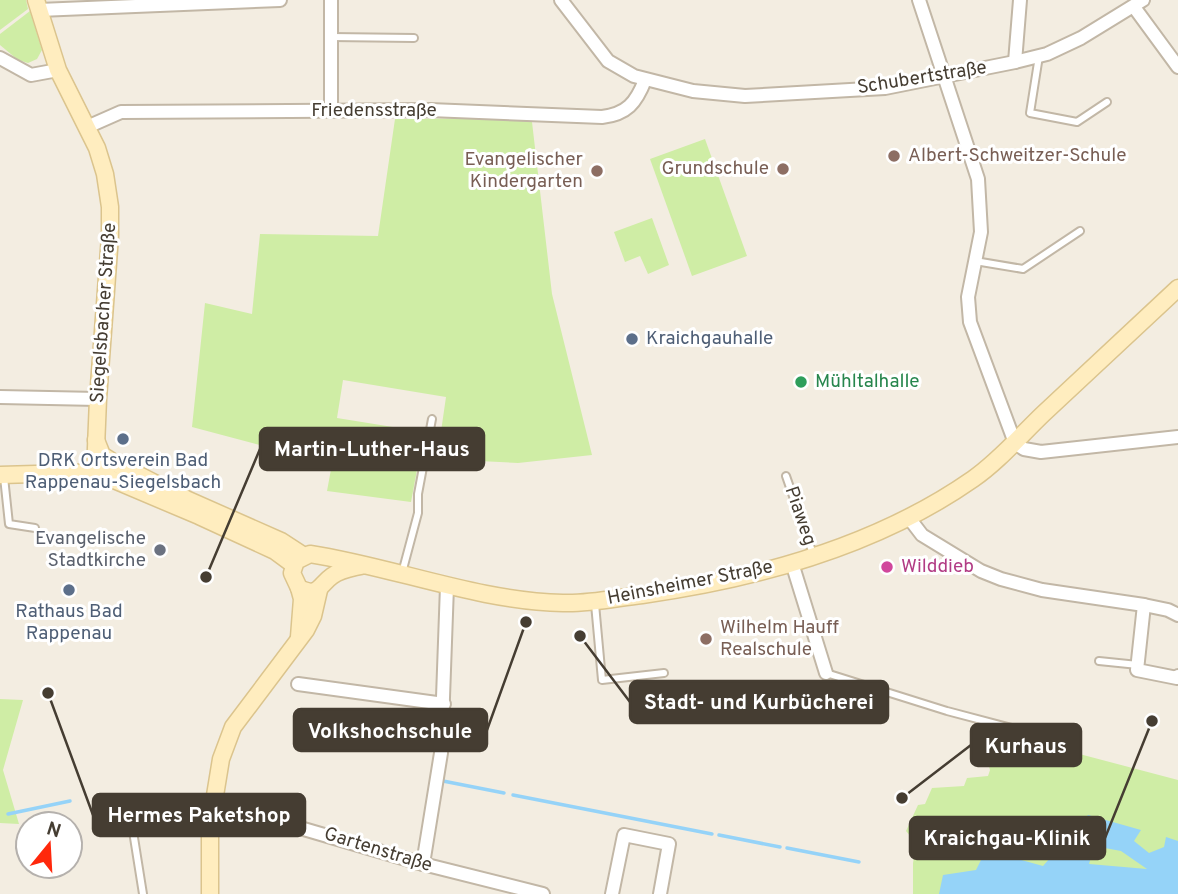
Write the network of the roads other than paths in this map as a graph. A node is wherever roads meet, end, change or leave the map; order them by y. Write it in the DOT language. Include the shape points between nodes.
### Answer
graph roads {
  1 [pos="280,0"];
  2 [pos="331,0"];
  3 [pos="561,0"];
  4 [pos="919,0"];
  5 [pos="1020,0"];
  6 [pos="1138,4"];
  7 [pos="38,5"];
  8 [pos="331,37"];
  9 [pos="414,38"];
  10 [pos="1039,56"];
  11 [pos="0,58"];
  12 [pos="1015,62"];
  13 [pos="1178,67"];
  14 [pos="58,70"];
  15 [pos="945,76"];
  16 [pos="645,80"];
  17 [pos="1107,102"];
  18 [pos="331,111"];
  19 [pos="87,127"];
  20 [pos="1080,231"];
  21 [pos="975,261"];
  22 [pos="1178,288"];
  23 [pos="0,397"];
  24 [pos="98,399"];
  25 [pos="432,419"];
  26 [pos="1178,437"];
  27 [pos="96,440"];
  28 [pos="1015,443"];
  29 [pos="95,472"];
  30 [pos="2,475"];
  31 [pos="786,476"];
  32 [pos="186,499"];
  33 [pos="202,511"];
  34 [pos="909,518"];
  35 [pos="35,528"];
  36 [pos="814,556"];
  37 [pos="322,558"];
  38 [pos="299,560"];
  39 [pos="792,563"];
  40 [pos="364,565"];
  41 [pos="401,575"];
  42 [pos="324,584"];
  43 [pos="447,586"];
  44 [pos="299,587"];
  45 [pos="595,602"];
  46 [pos="1144,605"];
  47 [pos="1178,615"];
  48 [pos="299,639"];
  49 [pos="1098,661"];
  50 [pos="1138,665"];
  51 [pos="664,673"];
  52 [pos="826,673"];
  53 [pos="1178,677"];
  54 [pos="298,684"];
  55 [pos="444,704"];
  56 [pos="1053,738"];
  57 [pos="114,801"];
  58 [pos="210,826"];
  59 [pos="423,864"];
  60 [pos="528,893"];
  61 [pos="143,894"];
  62 [pos="210,894"];
  63 [pos="543,894"];
  64 [pos="612,894"];
  65 [pos="660,894"];
  1 -- 7 [label="street"];
  2 -- 8 [label="street"];
  3 -- 16 [label="street, Schubertstraße" via="608,61"];
  4 -- 15 [label="street"];
  5 -- 12 [label="street"];
  6 -- 10 [label="street, Schubertstraße" via="1081,38"];
  6 -- 13 [label="street"];
  7 -- 14 [label="street, Siegelsbacher Straße"];
  8 -- 9 [label="lane"];
  8 -- 18 [label="street"];
  10 -- 12 [label="street, Schubertstraße"];
  10 -- 17 [label="lane" via="1030,113 1077,122"];
  11 -- 14 [label="street" via="32,75"];
  12 -- 15 [label="street, Schubertstraße"];
  14 -- 19 [label="street, Siegelsbacher Straße"];
  15 -- 16 [label="street, Schubertstraße" via="885,88 745,96"];
  15 -- 21 [label="street" via="978,179 981,232"];
  16 -- 18 [label="street, Friedensstraße" via="629,109 617,115"];
  18 -- 19 [label="street, Friedensstraße" via="121,112"];
  19 -- 24 [label="street, Siegelsbacher Straße" via="105,174 110,207"];
  20 -- 21 [label="lane" via="1023,269"];
  21 -- 28 [label="street" via="968,297 970,321"];
  22 -- 28 [label="street, Heinsheimer Straße"];
  23 -- 24 [label="street"];
  24 -- 27 [label="street, Siegelsbacher Straße"];
  25 -- 41 [label="lane" via="418,513"];
  26 -- 28 [label="street" via="1041,452"];
  27 -- 29 [label="street, Siegelsbacher Straße"];
  27 -- 32 [label="street" via="102,454 113,462"];
  28 -- 34 [label="street, Heinsheimer Straße" via="976,477"];
  29 -- 30 [label="street"];
  29 -- 32 [label="street" via="116,474"];
  29 -- 33 [label="street"];
  30 -- 35 [label="lane" via="9,524"];
  31 -- 36 [label="lane, Piaweg"];
  32 -- 33 [label="street"];
  33 -- 38 [label="street"];
  34 -- 36 [label="street, Heinsheimer Straße"];
  34 -- 46 [label="street" via="922,534 1001,579"];
  36 -- 39 [label="street, Heinsheimer Straße"];
  37 -- 38 [label="street, Heinsheimer Straße" via="316,555"];
  37 -- 40 [label="street, Heinsheimer Straße"];
  37 -- 42 [label="street" via="328,567"];
  38 -- 44 [label="street" via="292,573"];
  39 -- 45 [label="street, Heinsheimer Straße" via="708,584"];
  39 -- 52 [label="street"];
  40 -- 41 [label="street, Heinsheimer Straße"];
  40 -- 42 [label="street" via="344,569"];
  41 -- 43 [label="street, Heinsheimer Straße"];
  42 -- 44 [label="street" via="309,592"];
  42 -- 48 [label="street"];
  43 -- 45 [label="street, Heinsheimer Straße" via="512,599"];
  43 -- 55 [label="street"];
  44 -- 48 [label="street"];
  45 -- 51 [label="lane" via="602,680"];
  46 -- 47 [label="street"];
  46 -- 50 [label="street"];
  48 -- 58 [label="street" via="233,727 221,759"];
  49 -- 50 [label="lane"];
  50 -- 53 [label="street" via="1137,670"];
  52 -- 56 [label="lane"];
  54 -- 55 [label="street"];
  55 -- 59 [label="street" via="437,787"];
  57 -- 61 [label="lane" via="128,800"];
  58 -- 59 [label="street, Gartenstraße" via="290,825"];
  58 -- 62 [label="street"];
  59 -- 60 [label="street, Gartenstraße"];
  60 -- 63 [label="street, Gartenstraße"];
  64 -- 65 [label="street" via="624,835 669,844"];
}
